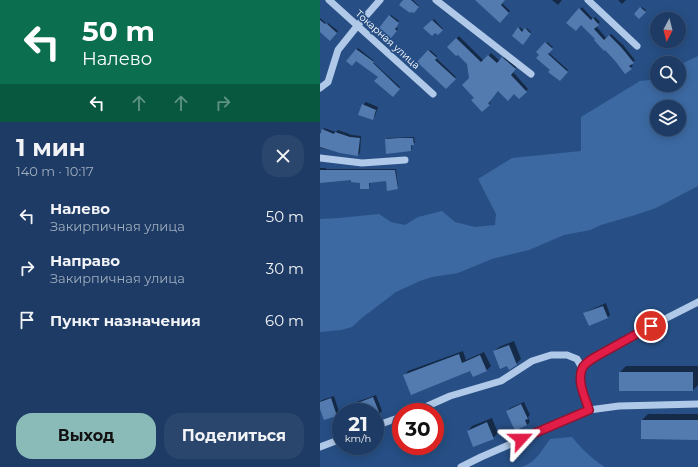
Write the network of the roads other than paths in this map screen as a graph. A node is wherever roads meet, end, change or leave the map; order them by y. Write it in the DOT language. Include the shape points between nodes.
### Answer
graph roads {
  1 [pos="329,0"];
  2 [pos="380,0"];
  3 [pos="436,0"];
  4 [pos="588,0"];
  5 [pos="358,25"];
  6 [pos="637,46"];
  7 [pos="531,74"];
  8 [pos="320,88"];
  9 [pos="433,94"];
  10 [pos="320,158"];
  11 [pos="404,160"];
  12 [pos="698,302"];
  13 [pos="582,368"];
  14 [pos="434,403"];
  15 [pos="698,404"];
  16 [pos="589,410"];
  17 [pos="332,442"];
  18 [pos="320,447"];
  19 [pos="461,467"];
  1 -- 5 [label="street, Токарная улица"];
  2 -- 5 [label="street"];
  3 -- 7 [label="street"];
  4 -- 6 [label="street"];
  5 -- 8 [label="street" via="338,50 328,82"];
  5 -- 9 [label="street, Токарная улица"];
  10 -- 11 [label="street" via="362,163"];
  12 -- 13 [label="street" via="604,352"];
  13 -- 14 [label="street" via="577,359 567,354 551,355 532,361 501,380"];
  13 -- 16 [label="street" via="582,388"];
  15 -- 16 [label="street" via="619,406"];
  16 -- 19 [label="street"];
  17 -- 18 [label="street"];
}
